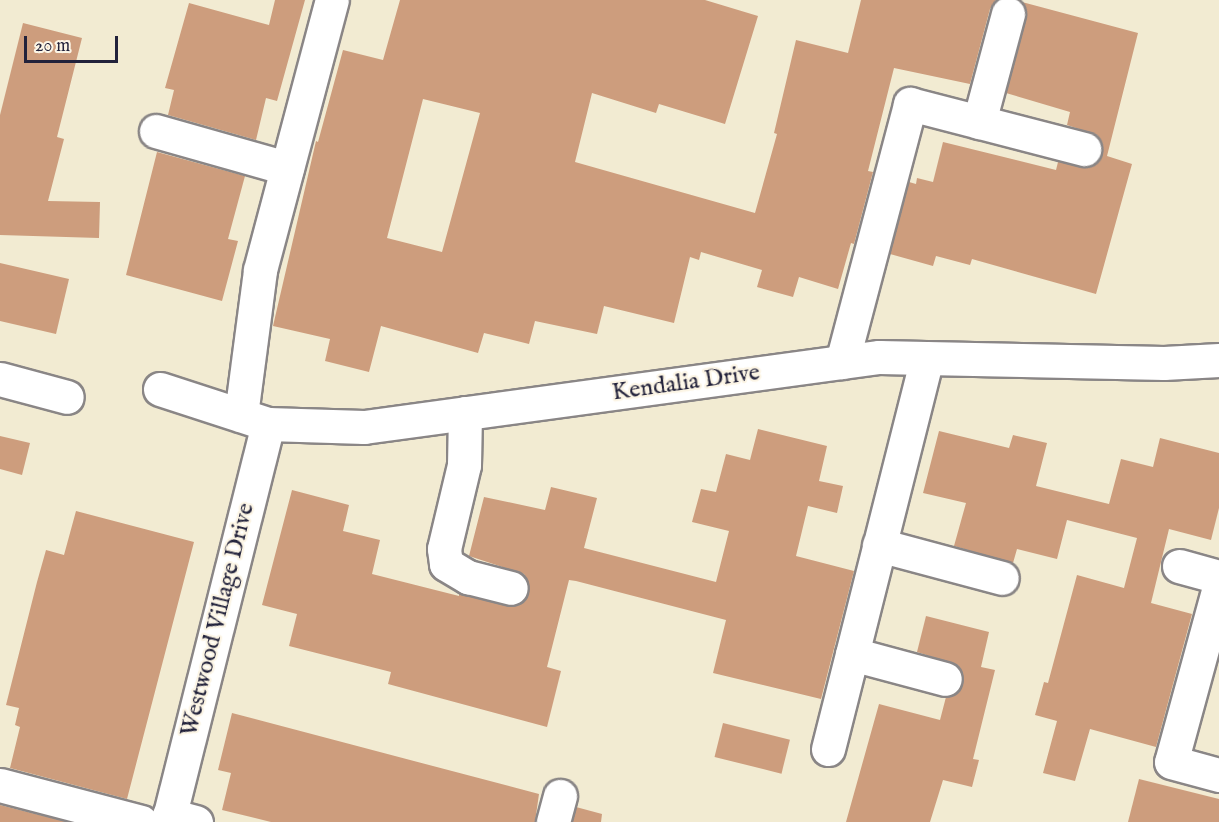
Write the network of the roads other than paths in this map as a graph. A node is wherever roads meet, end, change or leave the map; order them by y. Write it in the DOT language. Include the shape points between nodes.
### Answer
graph roads {
  1 [pos="332,0"];
  2 [pos="1008,14"];
  3 [pos="979,122"];
  4 [pos="156,131"];
  5 [pos="1084,149"];
  6 [pos="287,168"];
  7 [pos="927,358"];
  8 [pos="1219,360"];
  9 [pos="842,362"];
  10 [pos="0,379"];
  11 [pos="160,389"];
  12 [pos="67,397"];
  13 [pos="465,413"];
  14 [pos="254,420"];
  15 [pos="879,545"];
  16 [pos="1179,566"];
  17 [pos="1219,577"];
  18 [pos="1002,578"];
  19 [pos="1219,586"];
  20 [pos="511,588"];
  21 [pos="1213,631"];
  22 [pos="852,654"];
  23 [pos="945,679"];
  24 [pos="828,749"];
  25 [pos="1219,775"];
  26 [pos="0,785"];
  27 [pos="168,820"];
  1 -- 6 [label="street, Westwood Village Drive"];
  2 -- 3 [label="street"];
  3 -- 5 [label="street"];
  3 -- 9 [label="street" via="910,104"];
  4 -- 6 [label="street"];
  6 -- 14 [label="street, Westwood Village Drive" via="260,270"];
  7 -- 8 [label="street, Kendalia Drive" via="1164,363"];
  7 -- 9 [label="street, Kendalia Drive" via="879,357"];
  7 -- 15 [label="street"];
  9 -- 13 [label="street, Kendalia Drive"];
  10 -- 12 [label="street"];
  11 -- 14 [label="street, Kendalia Drive"];
  13 -- 14 [label="street, Kendalia Drive" via="364,427"];
  13 -- 20 [label="street" via="464,465 444,549 446,564 468,577"];
  14 -- 27 [label="street, Westwood Village Drive"];
  15 -- 18 [label="street"];
  15 -- 22 [label="street"];
  16 -- 17 [label="street"];
  19 -- 21 [label="street"];
  21 -- 25 [label="street" via="1171,762"];
  22 -- 23 [label="street"];
  22 -- 24 [label="street"];
  26 -- 27 [label="street"];
}
